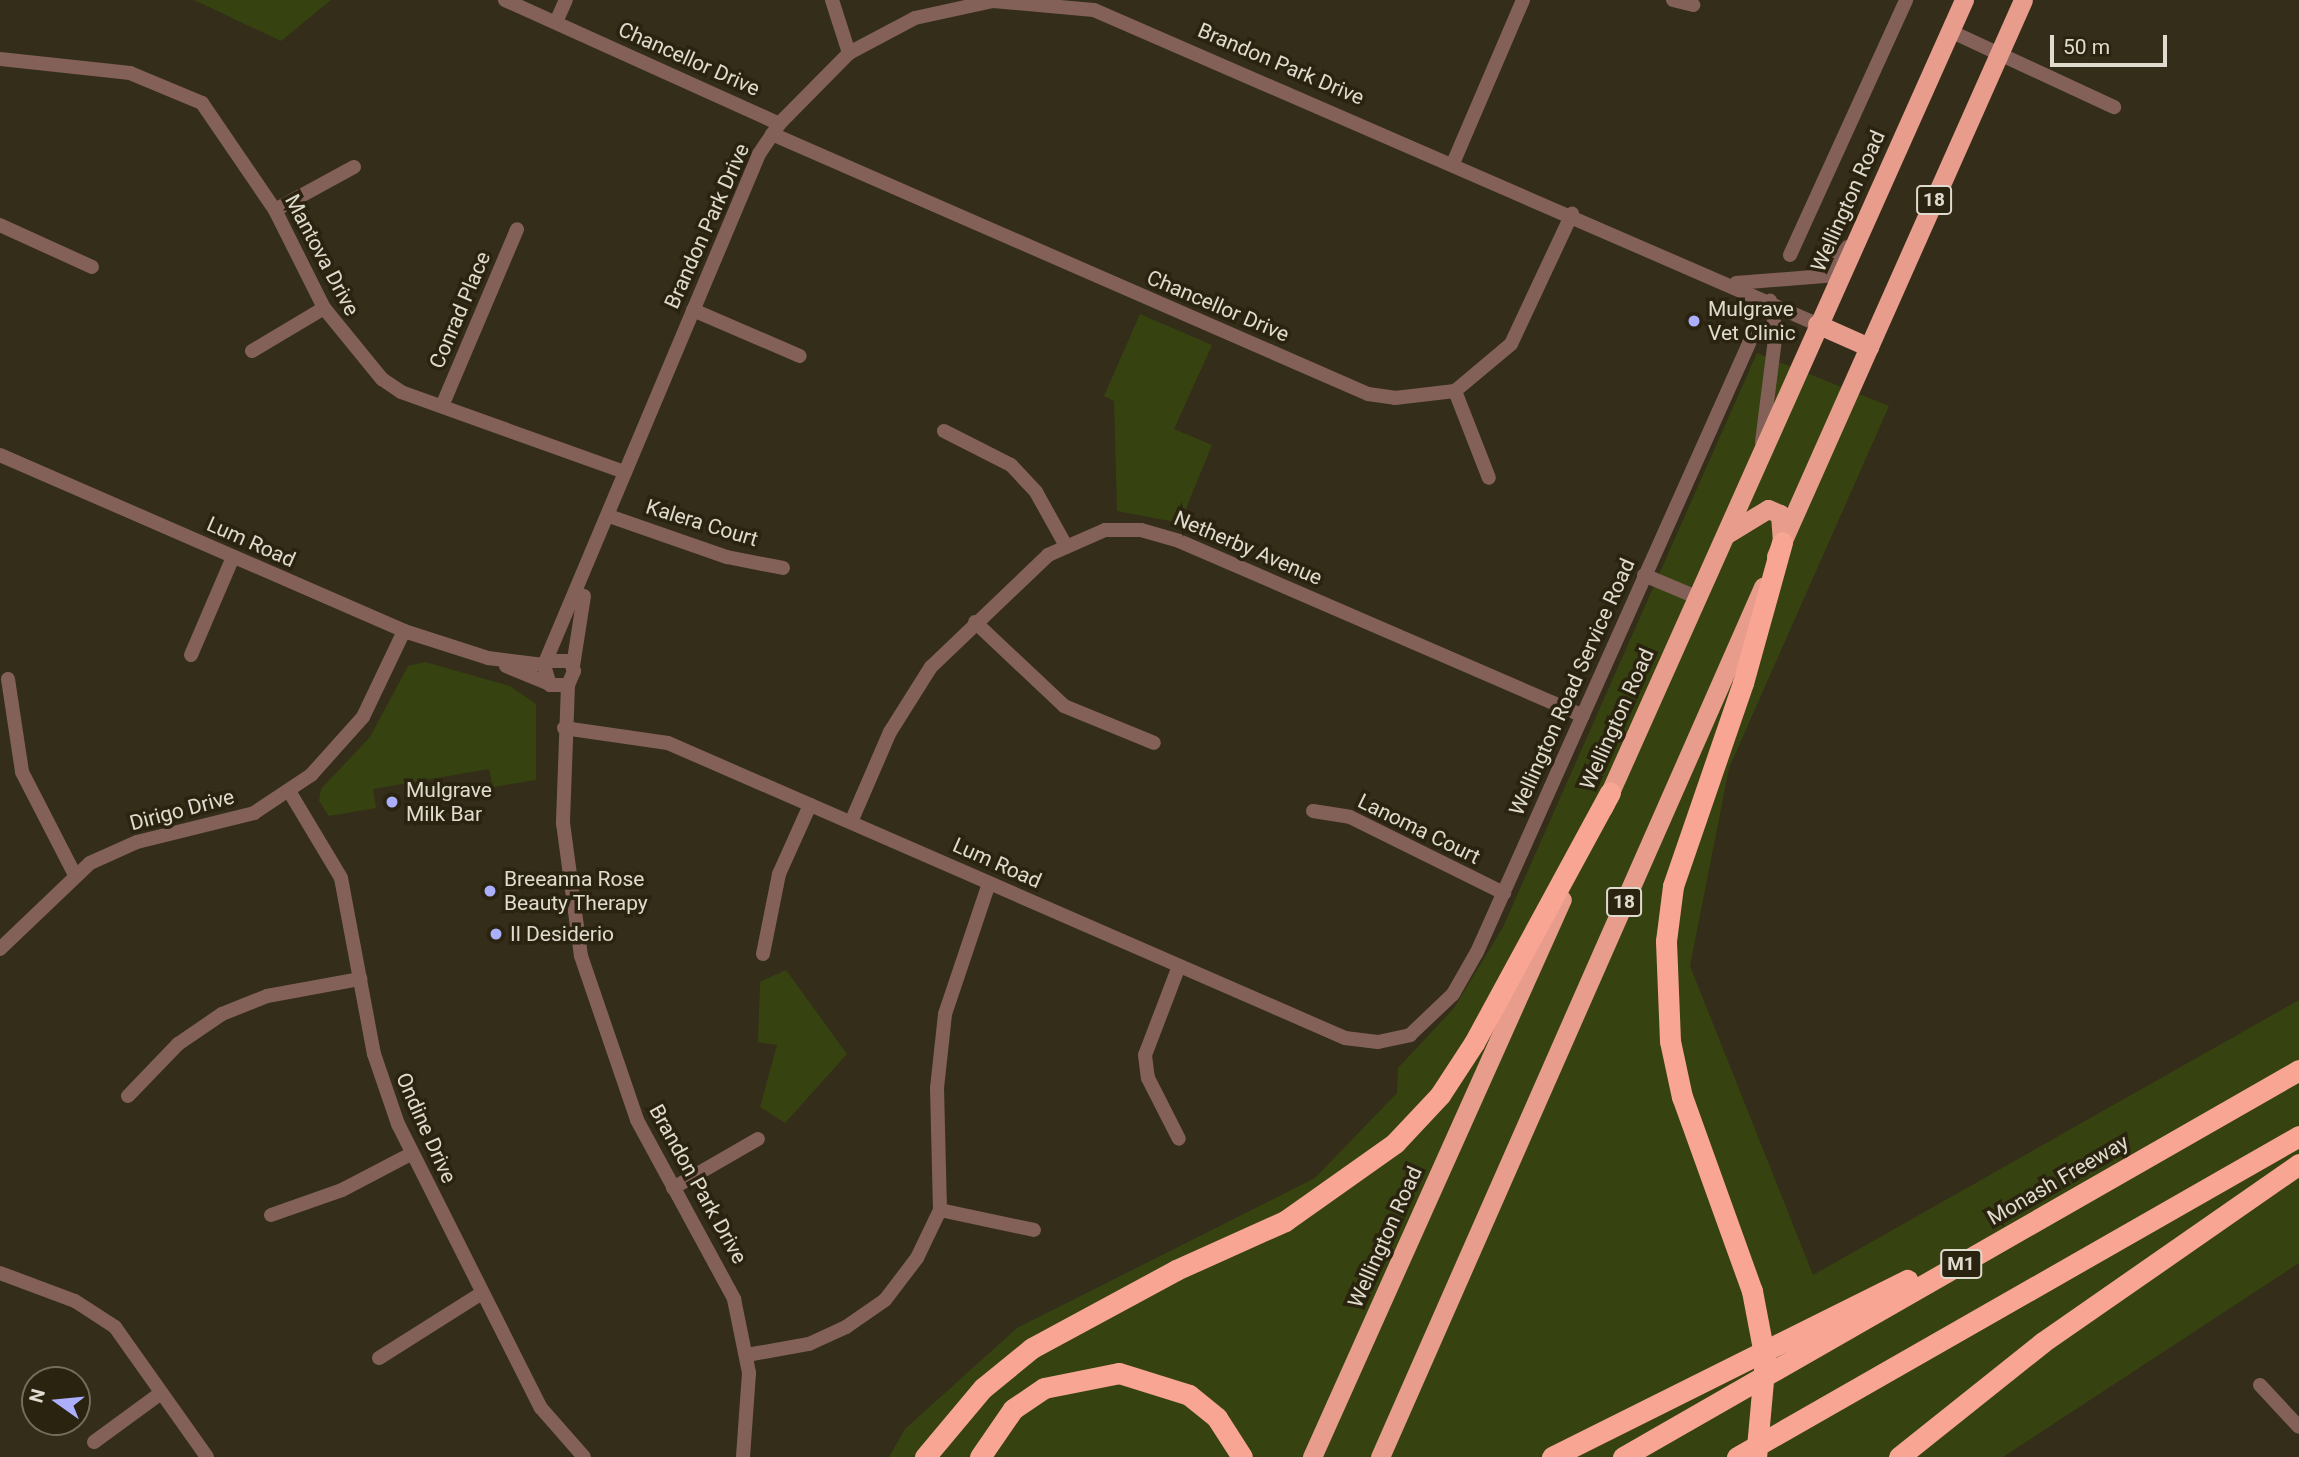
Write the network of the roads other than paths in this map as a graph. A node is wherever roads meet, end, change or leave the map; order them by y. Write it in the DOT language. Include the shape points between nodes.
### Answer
graph roads {
  1 [pos="505,0"];
  2 [pos="566,0"];
  3 [pos="832,0"];
  4 [pos="1523,0"];
  5 [pos="1673,0"];
  6 [pos="1906,0"];
  7 [pos="1964,0"];
  8 [pos="2024,0"];
  9 [pos="1693,5"];
  10 [pos="556,22"];
  11 [pos="1950,31"];
  12 [pos="849,53"];
  13 [pos="2000,54"];
  14 [pos="0,59"];
  15 [pos="2114,107"];
  16 [pos="776,129"];
  17 [pos="1454,161"];
  18 [pos="354,167"];
  19 [pos="275,210"];
  20 [pos="1572,214"];
  21 [pos="0,225"];
  22 [pos="517,229"];
  23 [pos="1856,237"];
  24 [pos="1790,255"];
  25 [pos="92,267"];
  26 [pos="1731,283"];
  27 [pos="1770,301"];
  28 [pos="324,308"];
  29 [pos="693,310"];
  30 [pos="1817,324"];
  31 [pos="1751,339"];
  32 [pos="1869,347"];
  33 [pos="252,351"];
  34 [pos="800,356"];
  35 [pos="1455,391"];
  36 [pos="442,406"];
  37 [pos="944,431"];
  38 [pos="1761,450"];
  39 [pos="0,455"];
  40 [pos="625,471"];
  41 [pos="1489,478"];
  42 [pos="609,516"];
  43 [pos="1722,540"];
  44 [pos="1782,542"];
  45 [pos="1065,544"];
  46 [pos="595,551"];
  47 [pos="233,557"];
  48 [pos="783,568"];
  49 [pos="1644,575"];
  50 [pos="1696,597"];
  51 [pos="975,622"];
  52 [pos="404,631"];
  53 [pos="191,655"];
  54 [pos="488,658"];
  55 [pos="546,663"];
  56 [pos="573,666"];
  57 [pos="8,679"];
  58 [pos="550,685"];
  59 [pos="568,685"];
  60 [pos="1583,716"];
  61 [pos="564,728"];
  62 [pos="1154,743"];
  63 [pos="289,791"];
  64 [pos="1610,793"];
  65 [pos="810,805"];
  66 [pos="1313,811"];
  67 [pos="851,822"];
  68 [pos="74,873"];
  69 [pos="989,883"];
  70 [pos="1504,893"];
  71 [pos="0,949"];
  72 [pos="763,954"];
  73 [pos="1179,966"];
  74 [pos="360,979"];
  75 [pos="1410,1035"];
  76 [pos="2299,1070"];
  77 [pos="128,1096"];
  78 [pos="2299,1136"];
  79 [pos="758,1139"];
  80 [pos="1179,1139"];
  81 [pos="411,1154"];
  82 [pos="2299,1164"];
  83 [pos="673,1188"];
  84 [pos="2057,1208"];
  85 [pos="940,1210"];
  86 [pos="271,1215"];
  87 [pos="1034,1230"];
  88 [pos="0,1273"];
  89 [pos="482,1293"];
  90 [pos="747,1355"];
  91 [pos="379,1358"];
  92 [pos="2260,1385"];
  93 [pos="161,1393"];
  94 [pos="2299,1427"];
  95 [pos="94,1442"];
  96 [pos="576,1454"];
  97 [pos="207,1457"];
  98 [pos="743,1457"];
  99 [pos="925,1457"];
  100 [pos="980,1457"];
  101 [pos="1242,1457"];
  102 [pos="1312,1457"];
  103 [pos="1380,1457"];
  104 [pos="1552,1457"];
  105 [pos="1623,1457"];
  106 [pos="1737,1457"];
  107 [pos="1756,1457"];
  108 [pos="1899,1457"];
  1 -- 10 [label="street, Chancellor Drive"];
  2 -- 10 [label="street"];
  3 -- 12 [label="street"];
  4 -- 17 [label="street"];
  5 -- 9 [label="street"];
  6 -- 24 [label="street"];
  7 -- 11 [label="highway, Wellington Road"];
  8 -- 13 [label="highway, 18"];
  10 -- 16 [label="street, Chancellor Drive"];
  11 -- 13 [label="street"];
  11 -- 23 [label="highway, Wellington Road"];
  12 -- 16 [label="street, Brandon Park Drive"];
  12 -- 17 [label="street, Brandon Park Drive" via="915,18 993,1 1094,10"];
  13 -- 15 [label="street"];
  13 -- 32 [label="highway, 18"];
  14 -- 19 [label="street, Mantova Drive" via="130,74 177,88 223,127"];
  16 -- 29 [label="street, Brandon Park Drive"];
  16 -- 35 [label="street, Chancellor Drive" via="1368,394 1395,398"];
  17 -- 20 [label="street, Brandon Park Drive"];
  18 -- 19 [label="street"];
  19 -- 28 [label="street, Mantova Drive"];
  20 -- 26 [label="street, Brandon Park Drive"];
  20 -- 35 [label="street, Chancellor Drive" via="1526,322 1489,366"];
  21 -- 25 [label="street"];
  22 -- 36 [label="street, Conrad Place"];
  23 -- 26 [label="street" via="1825,276"];
  23 -- 30 [label="highway, Wellington Road"];
  26 -- 27 [label="street, Brandon Park Drive"];
  27 -- 30 [label="street, Brandon Park Drive"];
  27 -- 38 [label="street" via="1776,331"];
  28 -- 33 [label="street"];
  28 -- 36 [label="street, Mantova Drive" via="382,379"];
  29 -- 34 [label="street"];
  29 -- 40 [label="street, Brandon Park Drive"];
  30 -- 32 [label="highway"];
  30 -- 38 [label="highway, Wellington Road"];
  31 -- 49 [label="street, Wellington Road Service Road"];
  32 -- 44 [label="highway, 18"];
  35 -- 41 [label="street"];
  36 -- 40 [label="street, Mantova Drive"];
  37 -- 45 [label="street" via="1011,464 1036,492"];
  38 -- 43 [label="highway, Wellington Road"];
  39 -- 47 [label="street, Lum Road"];
  40 -- 42 [label="street, Brandon Park Drive"];
  42 -- 46 [label="street, Brandon Park Drive"];
  42 -- 48 [label="street, Kalera Court" via="727,557"];
  43 -- 44 [label="highway" via="1745,518 1768,509 1780,514"];
  43 -- 50 [label="highway, Wellington Road"];
  44 -- 103 [label="highway, 18"];
  44 -- 107 [label="highway, bridge" via="1743,683 1673,886 1666,941 1670,1041 1682,1097 1752,1291 1765,1359"];
  45 -- 51 [label="street, Netherby Avenue"];
  45 -- 60 [label="street, Netherby Avenue" via="1105,530 1158,533"];
  46 -- 55 [label="street, Brandon Park Drive"];
  46 -- 56 [label="street, Brandon Park Drive"];
  47 -- 52 [label="street, Lum Road"];
  47 -- 53 [label="street"];
  49 -- 50 [label="street"];
  49 -- 60 [label="street, Wellington Road Service Road"];
  50 -- 64 [label="highway, Wellington Road"];
  51 -- 62 [label="street" via="1064,706"];
  51 -- 67 [label="street, Netherby Avenue" via="904,706"];
  52 -- 54 [label="street, Lum Road"];
  52 -- 63 [label="street, Dirigo Drive" via="363,717 329,758"];
  54 -- 55 [label="street, Lum Road"];
  54 -- 58 [label="street, Lum Road"];
  55 -- 56 [label="street" via="561,657"];
  55 -- 58 [label="street, Brandon Park Drive"];
  56 -- 59 [label="street, Brandon Park Drive"];
  57 -- 68 [label="street" via="22,772"];
  58 -- 59 [label="street"];
  58 -- 61 [label="street, Brandon Park Drive"];
  59 -- 61 [label="street, Brandon Park Drive"];
  60 -- 70 [label="street, Wellington Road Service Road"];
  61 -- 65 [label="street, Lum Road" via="653,738"];
  61 -- 83 [label="street, Brandon Park Drive" via="563,823 581,956 626,1095"];
  63 -- 68 [label="street, Dirigo Drive" via="254,813 137,842"];
  63 -- 74 [label="street, Ondine Drive" via="337,866"];
  64 -- 99 [label="highway" via="1474,1043 1440,1095 1395,1143 1285,1221 1176,1270 1032,1348 983,1388"];
  64 -- 102 [label="highway, Wellington Road"];
  65 -- 67 [label="street, Lum Road"];
  65 -- 72 [label="street" via="779,874"];
  66 -- 70 [label="street, Lanoma Court" via="1350,817"];
  67 -- 69 [label="street, Lum Road"];
  68 -- 71 [label="street, Dirigo Drive"];
  69 -- 73 [label="street, Lum Road"];
  69 -- 85 [label="street" via="955,972 942,1036"];
  70 -- 75 [label="street, Wellington Road Service Road" via="1453,994"];
  73 -- 75 [label="street, Lum Road" via="1345,1038 1378,1042"];
  73 -- 80 [label="street" via="1145,1055 1148,1078"];
  74 -- 77 [label="street" via="267,996 222,1014 177,1044"];
  74 -- 81 [label="street, Ondine Drive" via="378,1071"];
  76 -- 84 [label="highway, Monash Freeway / M1"];
  78 -- 106 [label="highway"];
  79 -- 83 [label="street"];
  81 -- 86 [label="street" via="342,1190"];
  81 -- 89 [label="street, Ondine Drive"];
  82 -- 108 [label="highway" via="2043,1342"];
  83 -- 90 [label="street, Brandon Park Drive" via="730,1286"];
  84 -- 104 [label="highway"];
  84 -- 105 [label="highway, Monash Freeway / M1"];
  85 -- 87 [label="street"];
  85 -- 90 [label="street" via="907,1274 867,1315 809,1344"];
  88 -- 93 [label="street" via="104,1317"];
  89 -- 91 [label="street"];
  89 -- 96 [label="street, Ondine Drive" via="541,1408"];
  90 -- 98 [label="street, Brandon Park Drive"];
  92 -- 94 [label="street"];
  93 -- 95 [label="street"];
  93 -- 97 [label="street"];
  100 -- 101 [label="highway" via="1013,1409 1044,1388 1119,1373 1156,1379 1189,1395 1217,1418"];
}
